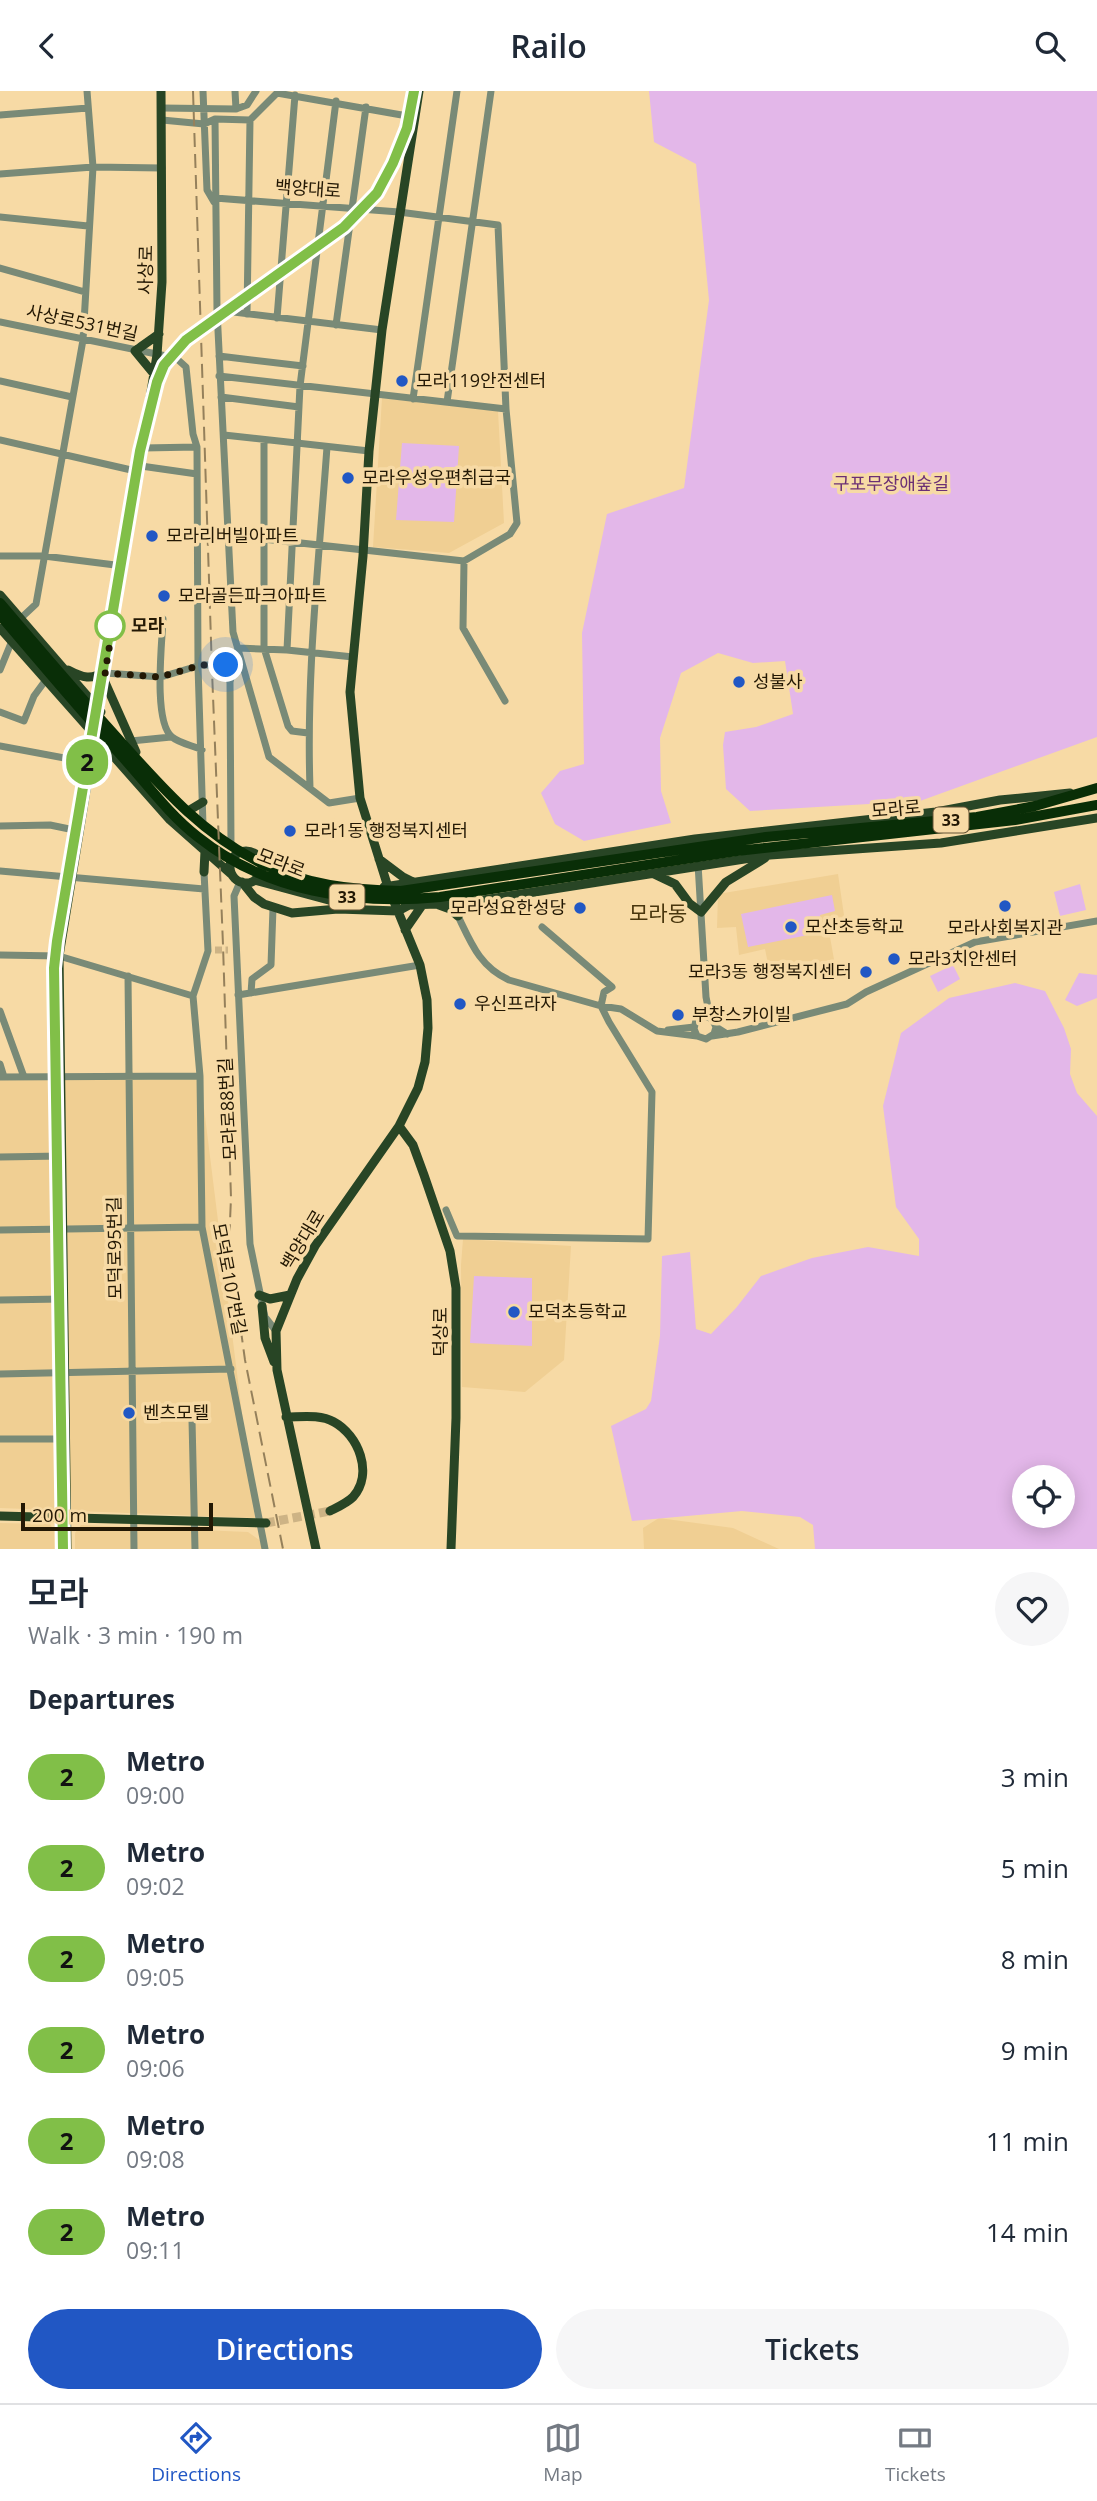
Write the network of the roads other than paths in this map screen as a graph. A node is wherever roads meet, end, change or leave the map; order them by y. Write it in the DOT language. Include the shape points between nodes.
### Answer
graph roads {
  1 [pos="87,91"];
  2 [pos="161,91"];
  3 [pos="203,91"];
  4 [pos="235,91"];
  5 [pos="256,91"];
  6 [pos="419,91"];
  7 [pos="457,91"];
  8 [pos="491,91"];
  9 [pos="295,95"];
  10 [pos="336,101"];
  11 [pos="88,107"];
  12 [pos="366,107"];
  13 [pos="162,108"];
  14 [pos="236,109"];
  15 [pos="204,110"];
  16 [pos="0,115"];
  17 [pos="413,117"];
  18 [pos="215,119"];
  19 [pos="162,120"];
  20 [pos="250,120"];
  21 [pos="204,124"];
  22 [pos="93,167"];
  23 [pos="162,168"];
  24 [pos="0,174"];
  25 [pos="215,200"];
  26 [pos="249,200"];
  27 [pos="287,203"];
  28 [pos="323,206"];
  29 [pos="352,208"];
  30 [pos="399,212"];
  31 [pos="439,217"];
  32 [pos="0,218"];
  33 [pos="474,222"];
  34 [pos="88,226"];
  35 [pos="0,268"];
  36 [pos="85,292"];
  37 [pos="217,310"];
  38 [pos="247,314"];
  39 [pos="278,318"];
  40 [pos="308,321"];
  41 [pos="0,322"];
  42 [pos="336,325"];
  43 [pos="382,330"];
  44 [pos="159,334"];
  45 [pos="83,340"];
  46 [pos="135,351"];
  47 [pos="157,355"];
  48 [pos="219,356"];
  49 [pos="303,366"];
  50 [pos="154,375"];
  51 [pos="219,376"];
  52 [pos="0,381"];
  53 [pos="300,386"];
  54 [pos="375,394"];
  55 [pos="72,397"];
  56 [pos="221,397"];
  57 [pos="413,399"];
  58 [pos="447,402"];
  59 [pos="299,407"];
  60 [pos="506,409"];
  61 [pos="224,435"];
  62 [pos="0,440"];
  63 [pos="264,440"];
  64 [pos="298,443"];
  65 [pos="197,447"];
  66 [pos="327,447"];
  67 [pos="143,448"];
  68 [pos="369,451"];
  69 [pos="62,454"];
  70 [pos="140,469"];
  71 [pos="197,474"];
  72 [pos="228,535"];
  73 [pos="264,539"];
  74 [pos="293,542"];
  75 [pos="320,546"];
  76 [pos="364,551"];
  77 [pos="0,556"];
  78 [pos="44,556"];
  79 [pos="464,561"];
  80 [pos="123,566"];
  81 [pos="0,595"];
  82 [pos="0,603"];
  83 [pos="0,615"];
  84 [pos="20,619"];
  85 [pos="163,619"];
  86 [pos="0,628"];
  87 [pos="11,643"];
  88 [pos="237,648"];
  89 [pos="264,648"];
  90 [pos="288,650"];
  91 [pos="311,652"];
  92 [pos="353,657"];
  93 [pos="198,666"];
  94 [pos="63,667"];
  95 [pos="0,670"];
  96 [pos="104,675"];
  97 [pos="160,677"];
  98 [pos="45,681"];
  99 [pos="230,682"];
  100 [pos="505,701"];
  101 [pos="99,710"];
  102 [pos="0,712"];
  103 [pos="308,733"];
  104 [pos="94,736"];
  105 [pos="171,737"];
  106 [pos="131,741"];
  107 [pos="0,746"];
  108 [pos="106,750"];
  109 [pos="202,750"];
  110 [pos="136,752"];
  111 [pos="92,758"];
  112 [pos="310,788"];
  113 [pos="1097,788"];
  114 [pos="1086,791"];
  115 [pos="360,798"];
  116 [pos="203,802"];
  117 [pos="1097,805"];
  118 [pos="188,811"];
  119 [pos="1097,818"];
  120 [pos="203,825"];
  121 [pos="0,826"];
  122 [pos="79,831"];
  123 [pos="803,838"];
  124 [pos="695,839"];
  125 [pos="230,845"];
  126 [pos="205,851"];
  127 [pos="239,852"];
  128 [pos="769,855"];
  129 [pos="379,859"];
  130 [pos="217,860"];
  131 [pos="260,860"];
  132 [pos="698,866"];
  133 [pos="0,871"];
  134 [pos="204,872"];
  135 [pos="485,872"];
  136 [pos="652,873"];
  137 [pos="232,874"];
  138 [pos="71,878"];
  139 [pos="255,880"];
  140 [pos="241,882"];
  141 [pos="415,883"];
  142 [pos="388,887"];
  143 [pos="204,889"];
  144 [pos="496,897"];
  145 [pos="434,903"];
  146 [pos="464,903"];
  147 [pos="423,904"];
  148 [pos="396,907"];
  149 [pos="273,908"];
  150 [pos="701,912"];
  151 [pos="458,916"];
  152 [pos="1097,921"];
  153 [pos="542,927"];
  154 [pos="405,930"];
  155 [pos="0,955"];
  156 [pos="59,956"];
  157 [pos="420,965"];
  158 [pos="128,976"];
  159 [pos="251,993"];
  160 [pos="238,995"];
  161 [pos="193,996"];
  162 [pos="706,997"];
  163 [pos="601,1006"];
  164 [pos="0,1011"];
  165 [pos="701,1017"];
  166 [pos="710,1017"];
  167 [pos="694,1027"];
  168 [pos="716,1027"];
  169 [pos="657,1031"];
  170 [pos="727,1035"];
  171 [pos="697,1036"];
  172 [pos="712,1036"];
  173 [pos="0,1064"];
  174 [pos="200,1076"];
  175 [pos="2,1077"];
  176 [pos="24,1077"];
  177 [pos="60,1077"];
  178 [pos="129,1077"];
  179 [pos="399,1126"];
  180 [pos="62,1156"];
  181 [pos="0,1157"];
  182 [pos="446,1210"];
  183 [pos="202,1227"];
  184 [pos="62,1229"];
  185 [pos="130,1229"];
  186 [pos="0,1230"];
  187 [pos="259,1295"];
  188 [pos="290,1295"];
  189 [pos="64,1299"];
  190 [pos="0,1300"];
  191 [pos="262,1306"];
  192 [pos="275,1331"];
  193 [pos="231,1369"];
  194 [pos="277,1370"];
  195 [pos="132,1372"];
  196 [pos="64,1373"];
  197 [pos="0,1374"];
  198 [pos="286,1417"];
  199 [pos="192,1420"];
  200 [pos="0,1439"];
  201 [pos="65,1439"];
  202 [pos="330,1511"];
  203 [pos="0,1516"];
  204 [pos="66,1518"];
  205 [pos="133,1520"];
  206 [pos="195,1522"];
  207 [pos="263,1524"];
  208 [pos="67,1549"];
  209 [pos="134,1549"];
  210 [pos="195,1549"];
  211 [pos="265,1549"];
  212 [pos="316,1549"];
  213 [pos="451,1549"];
  1 -- 11 [label="street"];
  2 -- 13 [label="main road, 사상로"];
  3 -- 15 [label="street"];
  4 -- 14 [label="street"];
  5 -- 14 [label="street" via="247,105"];
  6 -- 17 [label="main road, 백양대로"];
  7 -- 31 [label="street"];
  8 -- 33 [label="street"];
  9 -- 10 [label="street"];
  9 -- 20 [label="street" via="277,93"];
  9 -- 27 [label="street"];
  10 -- 12 [label="street"];
  10 -- 28 [label="street"];
  11 -- 16 [label="street"];
  11 -- 22 [label="street"];
  12 -- 17 [label="street"];
  12 -- 29 [label="street"];
  13 -- 15 [label="street"];
  13 -- 19 [label="main road, 사상로"];
  14 -- 15 [label="street"];
  15 -- 21 [label="street"];
  17 -- 30 [label="main road, 백양대로"];
  18 -- 20 [label="street"];
  18 -- 21 [label="street"];
  18 -- 25 [label="street"];
  19 -- 21 [label="street"];
  19 -- 23 [label="main road, 사상로"];
  20 -- 26 [label="street"];
  21 -- 25 [label="street" via="207,190"];
  22 -- 23 [label="street"];
  22 -- 24 [label="street"];
  22 -- 34 [label="street"];
  23 -- 44 [label="main road, 사상로"];
  25 -- 26 [label="street, 백양대로"];
  25 -- 37 [label="street"];
  26 -- 27 [label="street, 백양대로"];
  26 -- 38 [label="street"];
  27 -- 28 [label="street, 백양대로"];
  27 -- 39 [label="street"];
  28 -- 29 [label="street, 백양대로"];
  28 -- 40 [label="street"];
  29 -- 30 [label="street, 백양대로"];
  29 -- 42 [label="street"];
  30 -- 31 [label="street, 백양대로"];
  30 -- 43 [label="main road, 백양대로"];
  31 -- 33 [label="street, 백양대로"];
  31 -- 57 [label="street"];
  32 -- 34 [label="street"];
  33 -- 58 [label="street"];
  33 -- 60 [label="street" via="498,225"];
  34 -- 36 [label="street"];
  35 -- 36 [label="street"];
  36 -- 45 [label="street"];
  37 -- 38 [label="street"];
  37 -- 48 [label="street"];
  38 -- 39 [label="street"];
  39 -- 40 [label="street"];
  40 -- 42 [label="street"];
  40 -- 49 [label="street"];
  41 -- 45 [label="street, 사상로531번길"];
  42 -- 43 [label="street"];
  43 -- 54 [label="main road, 백양대로"];
  44 -- 46 [label="main road"];
  44 -- 47 [label="main road, 사상로"];
  45 -- 46 [label="street, 사상로531번길"];
  45 -- 55 [label="street"];
  46 -- 47 [label="street, 사상로531번길"];
  46 -- 50 [label="main road"];
  47 -- 50 [label="main road, 사상로"];
  47 -- 65 [label="street, 사상로531번길" via="176,358 186,367"];
  48 -- 49 [label="street"];
  48 -- 51 [label="street"];
  49 -- 53 [label="street"];
  50 -- 67 [label="main road, 사상로"];
  51 -- 53 [label="street"];
  51 -- 56 [label="street"];
  52 -- 55 [label="street"];
  53 -- 54 [label="street"];
  53 -- 59 [label="street"];
  54 -- 57 [label="street"];
  54 -- 68 [label="main road, 백양대로"];
  55 -- 69 [label="street"];
  56 -- 59 [label="street"];
  56 -- 61 [label="street"];
  57 -- 58 [label="street"];
  58 -- 60 [label="street"];
  59 -- 64 [label="street"];
  60 -- 79 [label="street" via="517,523 510,534"];
  61 -- 63 [label="street"];
  61 -- 72 [label="street"];
  62 -- 69 [label="street"];
  63 -- 64 [label="street"];
  63 -- 73 [label="street"];
  64 -- 66 [label="street"];
  64 -- 74 [label="street"];
  65 -- 67 [label="street"];
  65 -- 71 [label="street"];
  66 -- 68 [label="street"];
  66 -- 75 [label="street"];
  67 -- 70 [label="main road, 사상로"];
  68 -- 76 [label="main road, 백양대로"];
  69 -- 70 [label="street"];
  69 -- 78 [label="street"];
  70 -- 71 [label="street"];
  70 -- 80 [label="main road, 사상로"];
  71 -- 93 [label="street"];
  72 -- 73 [label="street"];
  72 -- 88 [label="street"];
  73 -- 74 [label="street"];
  73 -- 89 [label="street"];
  74 -- 75 [label="street"];
  74 -- 90 [label="street"];
  75 -- 76 [label="street"];
  75 -- 91 [label="street"];
  76 -- 79 [label="street"];
  76 -- 92 [label="main road, 백양대로"];
  77 -- 78 [label="street"];
  78 -- 80 [label="street"];
  78 -- 84 [label="street" via="36,604"];
  79 -- 100 [label="street" via="463,628"];
  80 -- 96 [label="main road, 사상로"];
  81 -- 84 [label="main road, 모라로"];
  82 -- 123 [label="highway, 모라로 / 33" via="198,823 262,864 289,875 325,885 401,891 679,849"];
  83 -- 123 [label="highway, 모라로 / 33" via="197,837 259,873 319,893 364,899 440,897"];
  84 -- 94 [label="main road, 모라로"];
  85 -- 97 [label="street"];
  86 -- 87 [label="main road, 모라로"];
  87 -- 95 [label="street"];
  87 -- 98 [label="main road, 모라로"];
  88 -- 89 [label="street"];
  88 -- 99 [label="street"];
  88 -- 112 [label="street" via="269,757"];
  89 -- 90 [label="street"];
  89 -- 103 [label="street" via="288,726"];
  90 -- 91 [label="street"];
  91 -- 92 [label="street"];
  91 -- 103 [label="street"];
  92 -- 115 [label="main road, 백양대로" via="351,692"];
  93 -- 97 [label="street"];
  93 -- 99 [label="street" via="226,665"];
  93 -- 109 [label="street"];
  94 -- 96 [label="main road" via="82,678"];
  94 -- 101 [label="main road, 모라로"];
  96 -- 97 [label="street"];
  96 -- 101 [label="main road, 사상로"];
  96 -- 106 [label="main road"];
  97 -- 105 [label="street" via="163,722"];
  98 -- 102 [label="street" via="24,721"];
  98 -- 104 [label="main road, 모라로"];
  99 -- 125 [label="street"];
  101 -- 104 [label="main road, 사상로"];
  101 -- 110 [label="main road, 모라로"];
  103 -- 112 [label="street"];
  104 -- 108 [label="main road, 모라로"];
  104 -- 111 [label="main road, 사상로"];
  105 -- 106 [label="street"];
  105 -- 109 [label="street"];
  106 -- 110 [label="main road"];
  107 -- 111 [label="street"];
  108 -- 111 [label="main road"];
  108 -- 126 [label="main road, 모라로"];
  109 -- 116 [label="street"];
  110 -- 118 [label="main road, 모라로"];
  111 -- 122 [label="main road, 사상로"];
  112 -- 115 [label="street" via="329,803"];
  113 -- 114 [label="highway, 모라로 / 33"];
  114 -- 123 [label="highway, 모라로 / 33" via="977,817"];
  114 -- 124 [label="main road, 모라로"];
  115 -- 129 [label="main road, 백양대로"];
  116 -- 118 [label="main road"];
  116 -- 120 [label="street"];
  117 -- 123 [label="highway, 모라로 / 33" via="1015,820"];
  118 -- 120 [label="main road, 모라로"];
  119 -- 128 [label="main road, 모라로" via="941,843"];
  120 -- 125 [label="main road, 모라로"];
  121 -- 122 [label="street" via="50,825"];
  122 -- 138 [label="main road, 사상로"];
  124 -- 132 [label="street"];
  124 -- 135 [label="main road, 모라로"];
  125 -- 127 [label="main road, 모라로"];
  126 -- 130 [label="main road, 모라로"];
  126 -- 134 [label="main road"];
  127 -- 131 [label="main road" via="253,852"];
  127 -- 137 [label="main road" via="231,861"];
  128 -- 132 [label="main road, 모라로"];
  128 -- 150 [label="main road" via="726,882"];
  129 -- 141 [label="main road"];
  129 -- 142 [label="main road, 백양대로"];
  130 -- 134 [label="main road"];
  130 -- 137 [label="main road, 모라로"];
  131 -- 139 [label="main road" via="261,871"];
  131 -- 142 [label="main road, 모라로" via="316,880"];
  132 -- 136 [label="main road, 모라로"];
  132 -- 150 [label="street"];
  133 -- 138 [label="street"];
  134 -- 143 [label="street"];
  135 -- 141 [label="main road, 모라로"];
  135 -- 144 [label="main road" via="500,884"];
  136 -- 144 [label="main road, 모라로"];
  136 -- 150 [label="main road" via="675,884"];
  137 -- 140 [label="main road"];
  138 -- 143 [label="street"];
  138 -- 156 [label="main road, 사상로"];
  139 -- 140 [label="main road"];
  139 -- 148 [label="main road, 모라로" via="336,902"];
  140 -- 149 [label="main road, 모라로"];
  140 -- 160 [label="street, 모라로88번길" via="234,896 232,950"];
  141 -- 142 [label="main road, 모라로"];
  142 -- 148 [label="main road, 백양대로"];
  143 -- 161 [label="street" via="212,951"];
  144 -- 146 [label="main road, 모라로"];
  145 -- 146 [label="main road, 모라로"];
  145 -- 147 [label="main road, 모라로"];
  145 -- 151 [label="main road"];
  146 -- 151 [label="main road"];
  147 -- 148 [label="main road, 모라로"];
  147 -- 154 [label="main road"];
  148 -- 149 [label="main road, 모라로" via="292,913"];
  148 -- 154 [label="main road, 백양대로"];
  149 -- 159 [label="street" via="271,965 252,979"];
  150 -- 162 [label="street"];
  151 -- 163 [label="street" via="476,954 495,974"];
  152 -- 170 [label="street" via="975,942 847,1004"];
  153 -- 163 [label="street" via="612,987 604,992"];
  154 -- 157 [label="main road, 백양대로"];
  155 -- 156 [label="street"];
  156 -- 158 [label="street"];
  156 -- 177 [label="main road, 사상로"];
  157 -- 159 [label="street"];
  157 -- 179 [label="main road, 백양대로" via="427,1000 425,1062"];
  158 -- 161 [label="street"];
  158 -- 178 [label="street, 모덕로95번길"];
  159 -- 160 [label="street"];
  160 -- 187 [label="street, 모라로88번길" via="250,1244"];
  161 -- 174 [label="street, 모덕로107번길"];
  162 -- 165 [label="street"];
  162 -- 166 [label="street"];
  163 -- 169 [label="street" via="621,1009"];
  163 -- 182 [label="street" via="652,1092 648,1239 457,1236"];
  164 -- 176 [label="street"];
  165 -- 166 [label="street"];
  165 -- 167 [label="street"];
  166 -- 168 [label="street"];
  167 -- 169 [label="street"];
  167 -- 171 [label="street"];
  168 -- 170 [label="street"];
  168 -- 172 [label="street"];
  169 -- 171 [label="street"];
  170 -- 172 [label="street"];
  171 -- 172 [label="street"];
  173 -- 175 [label="street"];
  174 -- 178 [label="street"];
  174 -- 183 [label="street, 모덕로107번길"];
  175 -- 176 [label="street"];
  176 -- 177 [label="street"];
  177 -- 178 [label="street"];
  177 -- 180 [label="main road, 사상로"];
  178 -- 185 [label="street, 모덕로95번길"];
  179 -- 188 [label="main road, 백양대로" via="314,1245"];
  179 -- 213 [label="main road, 덕상로" via="424,1175 450,1251 456,1288"];
  180 -- 181 [label="street"];
  180 -- 184 [label="main road, 사상로"];
  183 -- 185 [label="street"];
  183 -- 193 [label="street, 모덕로107번길"];
  184 -- 185 [label="street"];
  184 -- 186 [label="street"];
  184 -- 189 [label="main road, 사상로"];
  185 -- 195 [label="street, 모덕로95번길"];
  187 -- 188 [label="main road" via="270,1299"];
  187 -- 191 [label="street, 모라로88번길"];
  188 -- 192 [label="main road, 백양대로"];
  189 -- 190 [label="street"];
  189 -- 196 [label="main road, 사상로"];
  191 -- 192 [label="street, 모라로88번길"];
  191 -- 194 [label="main road" via="265,1338"];
  192 -- 194 [label="main road, 백양대로"];
  193 -- 195 [label="street"];
  193 -- 207 [label="street, 모덕로107번길"];
  194 -- 198 [label="main road, 백양대로"];
  195 -- 196 [label="street"];
  195 -- 205 [label="street, 모덕로95번길"];
  196 -- 197 [label="street"];
  196 -- 201 [label="main road, 사상로"];
  198 -- 202 [label="main road" via="332,1421 350,1434 360,1450 361,1481 354,1496"];
  198 -- 212 [label="main road, 백양대로"];
  199 -- 206 [label="street"];
  200 -- 201 [label="street"];
  201 -- 204 [label="main road, 사상로"];
  203 -- 204 [label="main road"];
  204 -- 205 [label="main road"];
  204 -- 208 [label="main road, 사상로"];
  205 -- 206 [label="main road"];
  205 -- 209 [label="street, 모덕로95번길"];
  206 -- 207 [label="main road"];
  206 -- 210 [label="street"];
  207 -- 211 [label="street, 모덕로107번길"];
}
